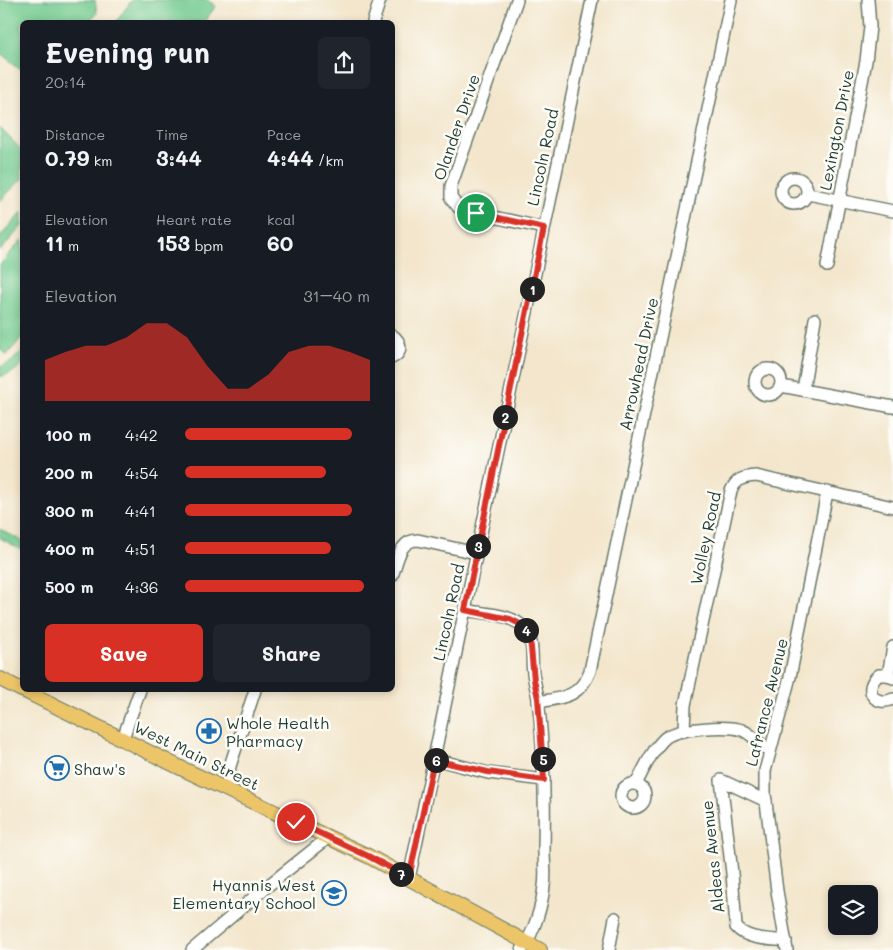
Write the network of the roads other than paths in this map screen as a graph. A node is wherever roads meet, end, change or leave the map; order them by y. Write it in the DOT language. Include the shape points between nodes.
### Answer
graph roads {
  1 [pos="380,0"];
  2 [pos="517,0"];
  3 [pos="592,0"];
  4 [pos="731,0"];
  5 [pos="868,0"];
  6 [pos="374,20"];
  7 [pos="808,194"];
  8 [pos="839,200"];
  9 [pos="893,211"];
  10 [pos="544,228"];
  11 [pos="827,266"];
  12 [pos="815,319"];
  13 [pos="395,337"];
  14 [pos="395,356"];
  15 [pos="781,386"];
  16 [pos="803,390"];
  17 [pos="893,407"];
  18 [pos="827,493"];
  19 [pos="893,507"];
  20 [pos="476,552"];
  21 [pos="395,568"];
  22 [pos="465,610"];
  23 [pos="893,647"];
  24 [pos="890,677"];
  25 [pos="0,679"];
  26 [pos="20,689"];
  27 [pos="27,692"];
  28 [pos="139,692"];
  29 [pos="254,692"];
  30 [pos="893,700"];
  31 [pos="538,702"];
  32 [pos="684,731"];
  33 [pos="123,738"];
  34 [pos="769,752"];
  35 [pos="434,760"];
  36 [pos="544,780"];
  37 [pos="636,784"];
  38 [pos="227,790"];
  39 [pos="766,801"];
  40 [pos="328,837"];
  41 [pos="409,878"];
  42 [pos="615,918"];
  43 [pos="786,946"];
  44 [pos="524,947"];
  45 [pos="192,950"];
  46 [pos="540,950"];
  47 [pos="609,950"];
  1 -- 6 [label="street"];
  2 -- 10 [label="street, Olander Drive" via="450,194 454,203 463,209"];
  3 -- 10 [label="street, Lincoln Road"];
  4 -- 31 [label="street, Arrowhead Drive" via="590,671 577,692"];
  5 -- 8 [label="street, Lexington Drive" via="870,27 866,61"];
  7 -- 8 [label="street"];
  8 -- 9 [label="street"];
  8 -- 11 [label="street, Lexington Drive"];
  10 -- 20 [label="street, Lincoln Road"];
  12 -- 16 [label="street"];
  13 -- 14 [label="street" via="401,350"];
  15 -- 16 [label="street"];
  16 -- 17 [label="street"];
  18 -- 19 [label="street, Wolley Road"];
  18 -- 32 [label="street, Wolley Road" via="756,476 735,482 685,705"];
  18 -- 34 [label="street, Lafrance Avenue" via="794,659"];
  20 -- 21 [label="street" via="410,541 403,546"];
  20 -- 22 [label="street, Lincoln Road"];
  22 -- 31 [label="street" via="504,617 525,629 530,638"];
  22 -- 35 [label="street, Lincoln Road"];
  23 -- 24 [label="street"];
  24 -- 30 [label="street" via="879,675 870,686 871,693 878,700"];
  25 -- 26 [label="main road, West Main Street"];
  27 -- 33 [label="main road, West Main Street"];
  28 -- 33 [label="street"];
  29 -- 38 [label="street" via="230,766"];
  31 -- 36 [label="street"];
  32 -- 34 [label="street" via="742,730"];
  32 -- 37 [label="street" via="671,734 661,743"];
  33 -- 38 [label="main road, West Main Street"];
  34 -- 39 [label="street, Lafrance Avenue" via="765,771"];
  35 -- 36 [label="street"];
  35 -- 41 [label="street, Lincoln Road"];
  36 -- 44 [label="street" via="544,886 535,922"];
  38 -- 40 [label="main road, West Main Street"];
  39 -- 43 [label="street, Lafrance Avenue"];
  39 -- 43 [label="street, Aldeas Avenue" via="721,780 736,927 743,933"];
  40 -- 41 [label="main road, West Main Street"];
  40 -- 45 [label="street"];
  41 -- 44 [label="main road, West Main Street"];
  42 -- 47 [label="street"];
  44 -- 46 [label="main road, West Main Street"];
}
